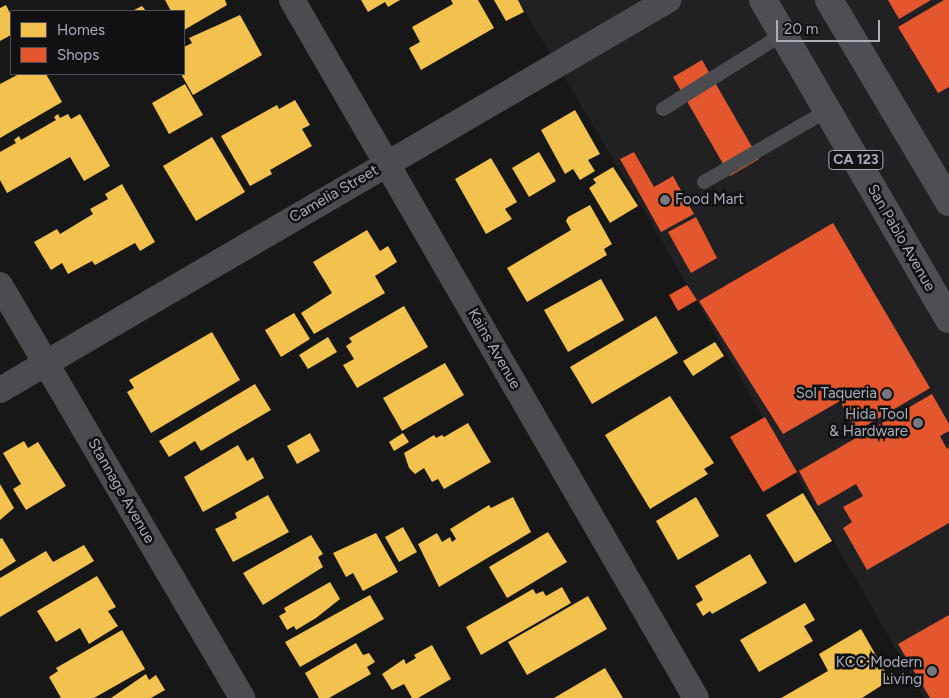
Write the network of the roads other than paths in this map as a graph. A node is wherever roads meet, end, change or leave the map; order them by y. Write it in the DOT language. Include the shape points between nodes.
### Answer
graph roads {
  1 [pos="292,0"];
  2 [pos="668,0"];
  3 [pos="763,0"];
  4 [pos="829,0"];
  5 [pos="783,34"];
  6 [pos="663,109"];
  7 [pos="828,110"];
  8 [pos="388,162"];
  9 [pos="704,182"];
  10 [pos="949,202"];
  11 [pos="0,285"];
  12 [pos="949,320"];
  13 [pos="46,363"];
  14 [pos="0,390"];
  15 [pos="242,698"];
  16 [pos="696,698"];
  1 -- 8 [label="street, Kains Avenue"];
  2 -- 8 [label="street, Camelia Street"];
  3 -- 5 [label="main road, San Pablo Avenue / CA 123"];
  4 -- 10 [label="main road"];
  5 -- 6 [label="lane"];
  5 -- 7 [label="main road, San Pablo Avenue / CA 123"];
  7 -- 9 [label="lane"];
  7 -- 12 [label="main road, San Pablo Avenue / CA 123"];
  8 -- 13 [label="street, Camelia Street"];
  8 -- 16 [label="street, Kains Avenue"];
  11 -- 13 [label="street, Stannage Avenue"];
  13 -- 14 [label="street, Camelia Street"];
  13 -- 15 [label="street, Stannage Avenue"];
}
